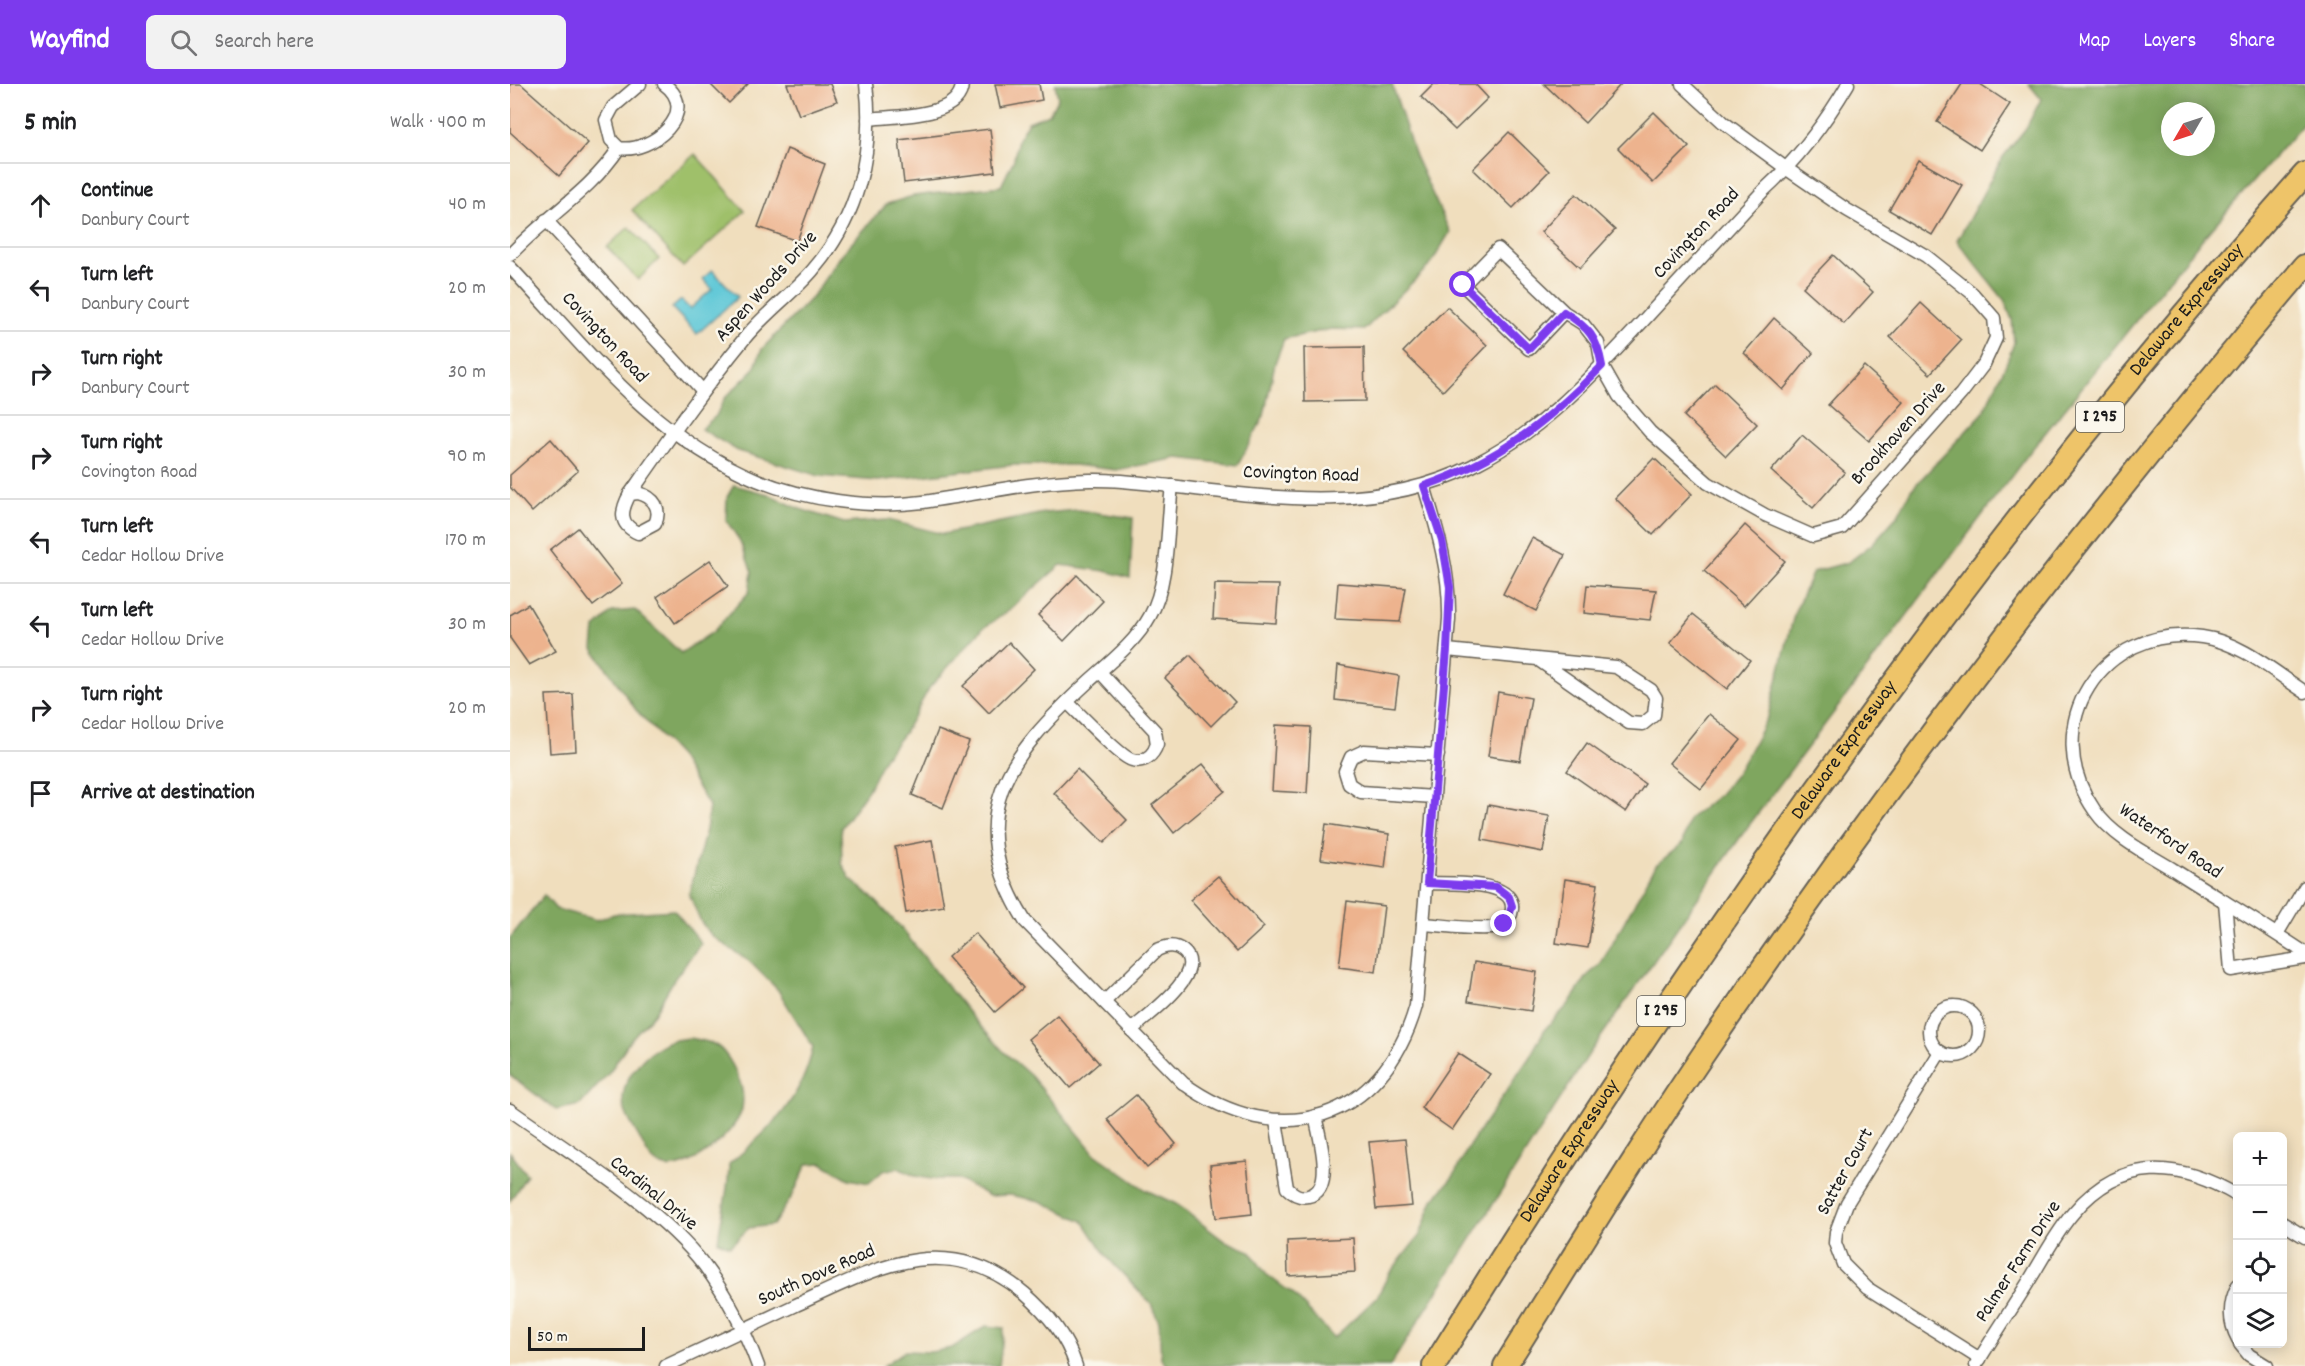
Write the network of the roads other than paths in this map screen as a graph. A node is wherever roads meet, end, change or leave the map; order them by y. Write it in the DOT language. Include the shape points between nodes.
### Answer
graph roads {
  1 [pos="640,84"];
  2 [pos="664,84"];
  3 [pos="866,84"];
  4 [pos="962,84"];
  5 [pos="1682,84"];
  6 [pos="1848,84"];
  7 [pos="868,119"];
  8 [pos="619,148"];
  9 [pos="1787,169"];
  10 [pos="2305,174"];
  11 [pos="546,220"];
  12 [pos="510,255"];
  13 [pos="2305,266"];
  14 [pos="510,267"];
  15 [pos="1564,312"];
  16 [pos="1602,366"];
  17 [pos="702,390"];
  18 [pos="672,433"];
  19 [pos="1172,486"];
  20 [pos="1424,486"];
  21 [pos="630,494"];
  22 [pos="1447,650"];
  23 [pos="1540,661"];
  24 [pos="1100,672"];
  25 [pos="2305,692"];
  26 [pos="1067,702"];
  27 [pos="1438,755"];
  28 [pos="1434,797"];
  29 [pos="1427,883"];
  30 [pos="2305,887"];
  31 [pos="2225,902"];
  32 [pos="1423,924"];
  33 [pos="2277,934"];
  34 [pos="2305,953"];
  35 [pos="2305,958"];
  36 [pos="1104,1002"];
  37 [pos="1131,1030"];
  38 [pos="1940,1052"];
  39 [pos="510,1110"];
  40 [pos="1316,1116"];
  41 [pos="1276,1121"];
  42 [pos="2233,1194"];
  43 [pos="2287,1226"];
  44 [pos="2305,1238"];
  45 [pos="2233,1300"];
  46 [pos="743,1330"];
  47 [pos="2233,1330"];
  48 [pos="2243,1348"];
  49 [pos="1977,1362"];
  50 [pos="666,1366"];
  51 [pos="758,1366"];
  52 [pos="1076,1366"];
  53 [pos="1434,1366"];
  54 [pos="1506,1366"];
  55 [pos="2267,1366"];
  1 -- 8 [label="street" via="612,107 606,120 611,140"];
  2 -- 8 [label="street" via="675,95 678,105 671,126 639,149"];
  3 -- 7 [label="street, Aspen Woods Drive"];
  4 -- 7 [label="street" via="958,97 943,110"];
  5 -- 9 [label="street, Brookhaven Drive" via="1723,122"];
  6 -- 9 [label="street, Covington Road"];
  7 -- 17 [label="street, Aspen Woods Drive" via="858,193 836,240 747,335"];
  8 -- 11 [label="street" via="601,173"];
  9 -- 16 [label="street, Covington Road"];
  9 -- 16 [label="street, Brookhaven Drive" via="1926,256 1972,293 1995,318 1996,338 1984,364 1842,528 1813,536 1708,483 1650,432 1619,396"];
  10 -- 53 [label="highway, Delaware Expressway / I 295" via="2079,443 1904,667 1659,1015"];
  11 -- 12 [label="street"];
  11 -- 17 [label="street"];
  13 -- 54 [label="highway" via="2132,472 1907,766 1704,1054"];
  14 -- 18 [label="street, Covington Road" via="622,388"];
  15 -- 15 [label="street, Brookhaven Drive" via="1498,249 1463,285 1529,349"];
  15 -- 16 [label="street, Brookhaven Drive" via="1583,324 1598,343"];
  16 -- 20 [label="street, Covington Road" via="1524,436 1475,465"];
  17 -- 18 [label="street, Aspen Woods Drive"];
  18 -- 19 [label="street, Covington Road" via="757,480 849,501 922,502 1042,482 1093,480"];
  18 -- 21 [label="street"];
  19 -- 20 [label="street, Covington Road" via="1342,500"];
  19 -- 24 [label="street" via="1156,603 1136,636"];
  20 -- 22 [label="street" via="1442,540 1450,587"];
  22 -- 23 [label="street"];
  22 -- 27 [label="street"];
  23 -- 23 [label="street" via="1629,723 1643,723 1654,715 1656,698 1651,690 1616,667"];
  24 -- 26 [label="street"];
  24 -- 26 [label="street" via="1155,731 1157,744 1150,756 1141,761 1126,758"];
  25 -- 31 [label="street, Waterford Road" via="2219,641 2174,635 2151,639 2117,656 2092,678 2085,691 2074,729 2074,764 2085,796 2096,813 2138,847"];
  26 -- 36 [label="street" via="1028,742 1005,782 996,815 996,853 1009,895 1025,921"];
  27 -- 28 [label="street"];
  27 -- 28 [label="street" via="1364,751 1351,757 1345,771 1349,784 1361,792"];
  28 -- 29 [label="street"];
  29 -- 32 [label="street"];
  29 -- 32 [label="street" via="1496,887 1509,897 1512,906 1508,919 1498,927"];
  30 -- 33 [label="street"];
  31 -- 33 [label="street, Waterford Road"];
  31 -- 35 [label="street" via="2231,970"];
  32 -- 40 [label="street" via="1416,1006 1400,1050 1366,1089"];
  33 -- 34 [label="street, Waterford Road"];
  36 -- 37 [label="street"];
  36 -- 37 [label="street" via="1157,950 1178,947 1187,954 1188,976"];
  37 -- 41 [label="street" via="1183,1083 1208,1101 1255,1119"];
  38 -- 38 [label="street" via="1930,1039 1934,1015 1956,1005 1971,1012 1978,1035 1971,1049 1956,1056"];
  38 -- 49 [label="street, Satter Court" via="1847,1203 1835,1243 1843,1264 1867,1288"];
  39 -- 46 [label="street, Cardinal Drive" via="663,1222 704,1265"];
  40 -- 41 [label="street"];
  40 -- 41 [label="street" via="1325,1176 1322,1186 1309,1196 1298,1196 1287,1188"];
  42 -- 49 [label="street, Palmer Farm Drive" via="2196,1175 2174,1170 2135,1172 2104,1185 2064,1225"];
  43 -- 44 [label="street"];
  45 -- 47 [label="street"];
  46 -- 50 [label="street, South Dove Road"];
  46 -- 51 [label="street, Cardinal Drive"];
  46 -- 52 [label="street, South Dove Road" via="879,1267 917,1260 951,1260 995,1274 1043,1310 1063,1337"];
  48 -- 55 [label="street"];
}
